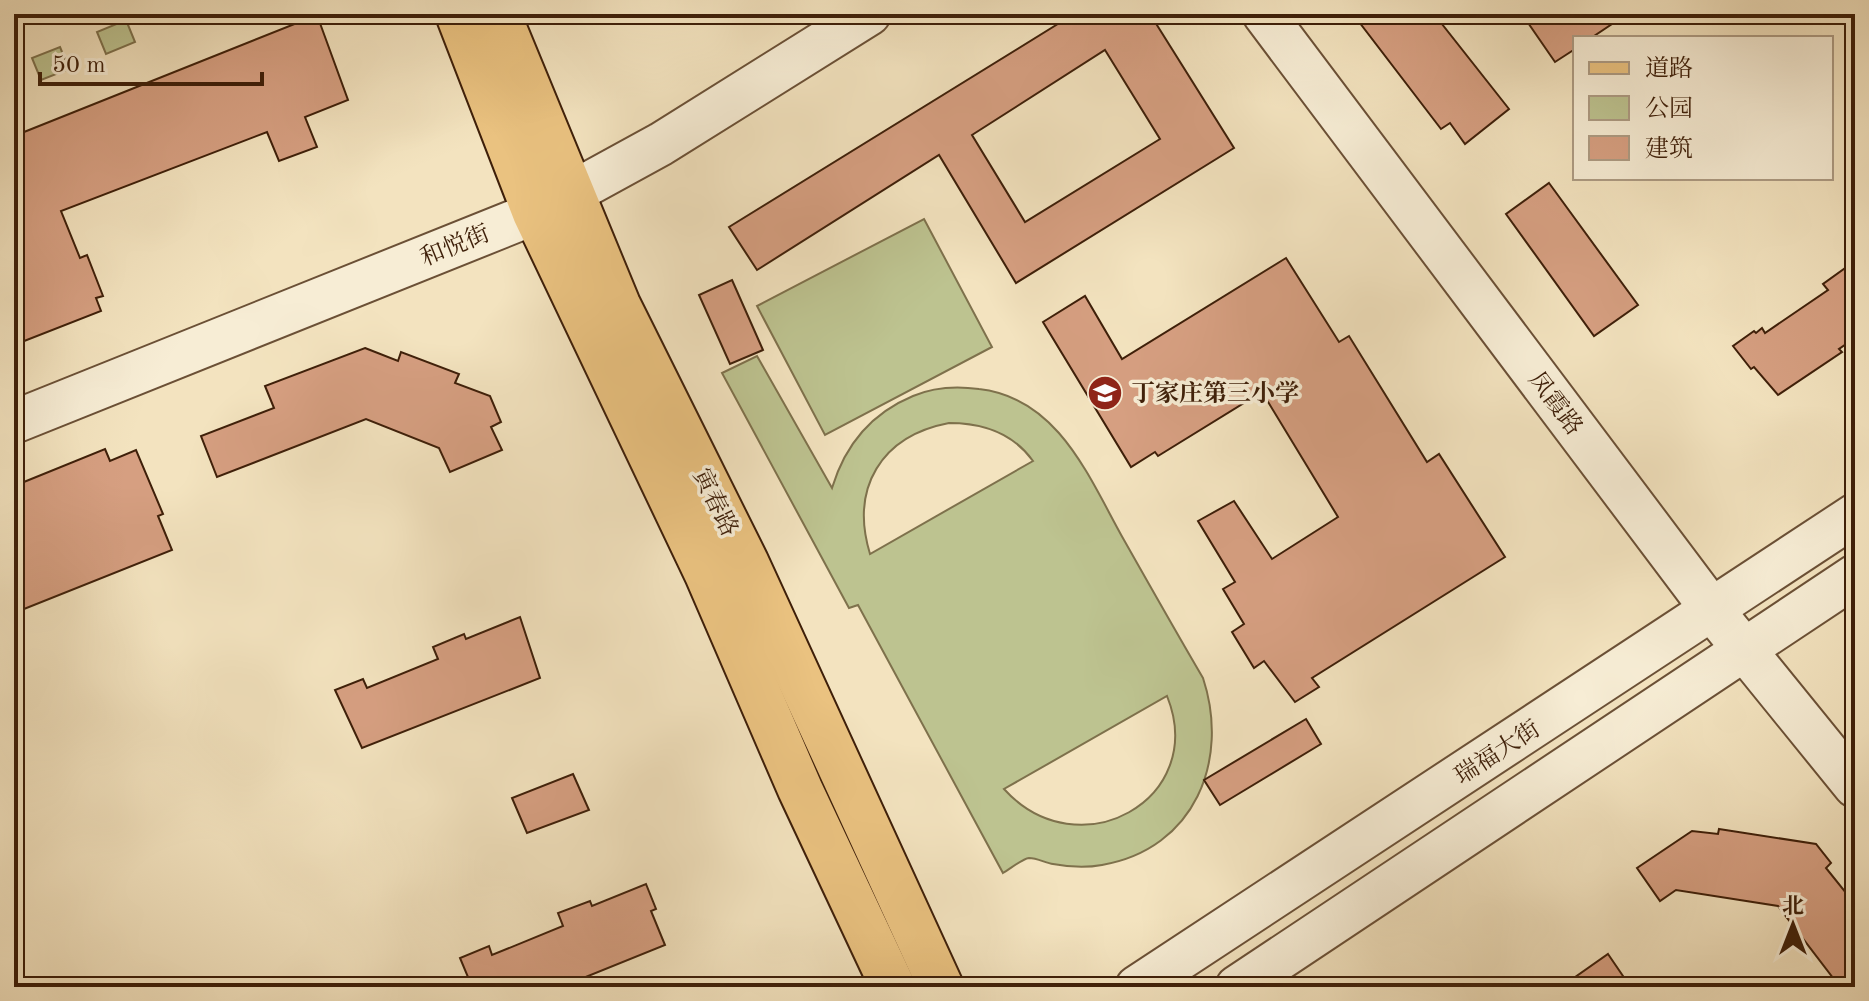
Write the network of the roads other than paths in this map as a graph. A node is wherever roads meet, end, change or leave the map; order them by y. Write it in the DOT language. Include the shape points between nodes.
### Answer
graph roads {
  1 [pos="458,14"];
  2 [pos="498,14"];
  3 [pos="869,14"];
  4 [pos="1264,14"];
  5 [pos="554,202"];
  6 [pos="14,422"];
  7 [pos="1855,515"];
  8 [pos="1855,576"];
  9 [pos="1713,611"];
  10 [pos="1744,650"];
  11 [pos="1855,786"];
  12 [pos="893,987"];
  13 [pos="941,987"];
  14 [pos="1137,987"];
  15 [pos="1237,987"];
  1 -- 5 [label="main road, 寅春路"];
  2 -- 5 [label="main road, 寅春路"];
  3 -- 5 [label="street, 和悦街" via="661,144"];
  4 -- 9 [label="street, 凤霞路"];
  5 -- 6 [label="street, 和悦街"];
  5 -- 12 [label="main road, 寅春路" via="707,574"];
  5 -- 13 [label="main road, 寅春路" via="618,305 746,562"];
  7 -- 9 [label="street, 瑞福大街"];
  8 -- 10 [label="street"];
  9 -- 10 [label="street, 凤霞路"];
  9 -- 14 [label="street, 瑞福大街"];
  10 -- 11 [label="street, 凤霞路"];
  10 -- 15 [label="street"];
}
